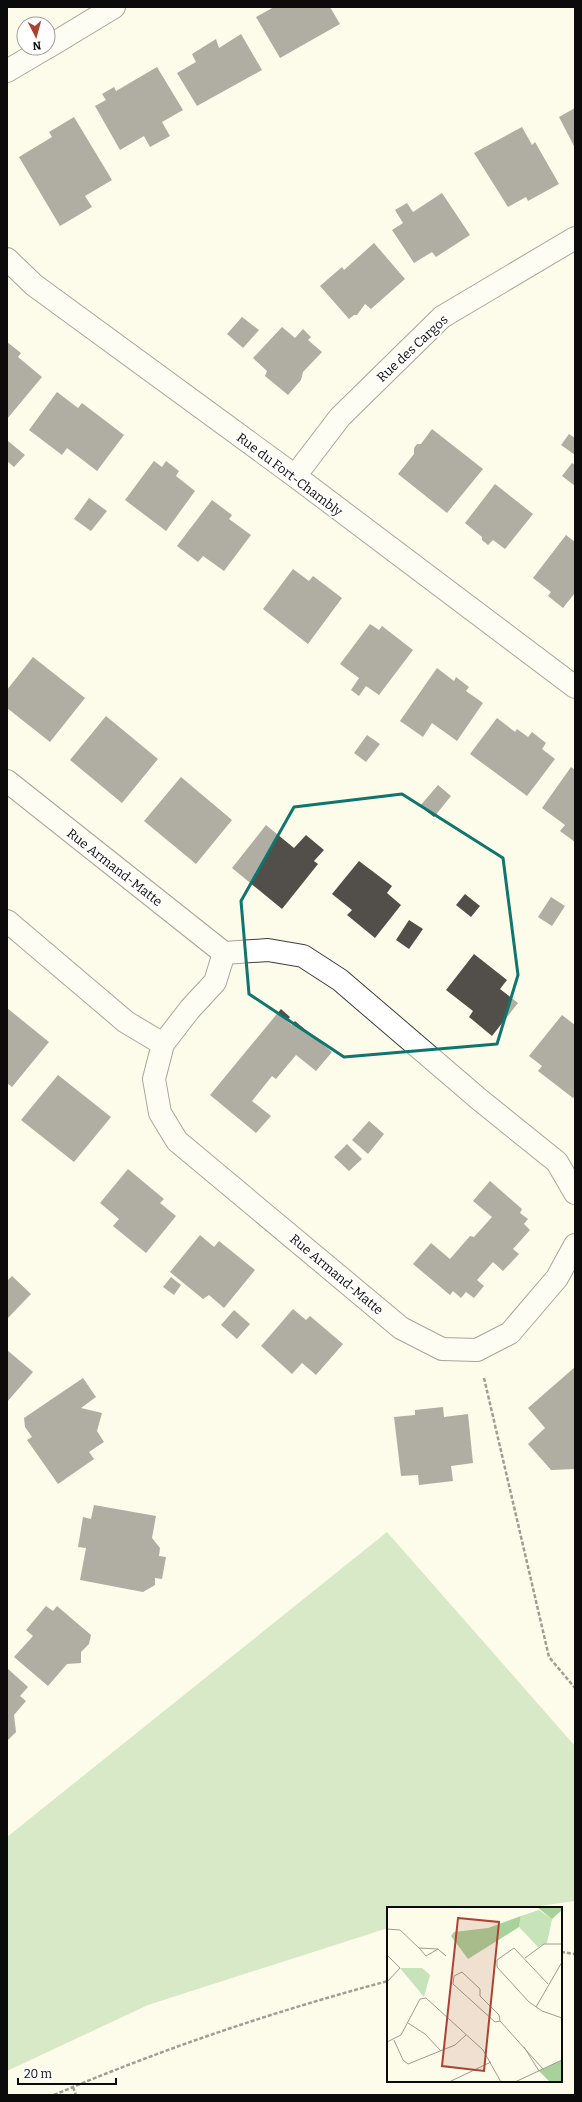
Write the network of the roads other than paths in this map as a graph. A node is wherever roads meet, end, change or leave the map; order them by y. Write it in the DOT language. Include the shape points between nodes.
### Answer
graph roads {
  1 [pos="114,7"];
  2 [pos="56,42"];
  3 [pos="32,56"];
  4 [pos="7,71"];
  5 [pos="575,238"];
  6 [pos="7,259"];
  7 [pos="294,476"];
  8 [pos="575,687"];
  9 [pos="7,781"];
  10 [pos="7,921"];
  11 [pos="224,953"];
  12 [pos="163,1044"];
  13 [pos="575,1193"];
  14 [pos="575,1245"];
  1 -- 2 [label="street"];
  3 -- 4 [label="street"];
  5 -- 7 [label="street, Rue des Cargos" via="442,317 340,417"];
  6 -- 7 [label="street, Rue du Fort-Chambly" via="34,285"];
  7 -- 8 [label="street, Rue du Fort-Chambly"];
  9 -- 11 [label="street, Rue Armand-Matte"];
  10 -- 12 [label="street" via="126,1022"];
  11 -- 12 [label="street, Rue Armand-Matte" via="215,982"];
  11 -- 13 [label="street" via="268,950 303,956 340,980 557,1162"];
  12 -- 14 [label="street, Rue Armand-Matte" via="154,1079 160,1113 177,1141 401,1328 442,1349 477,1350 510,1333 557,1278"];
}
